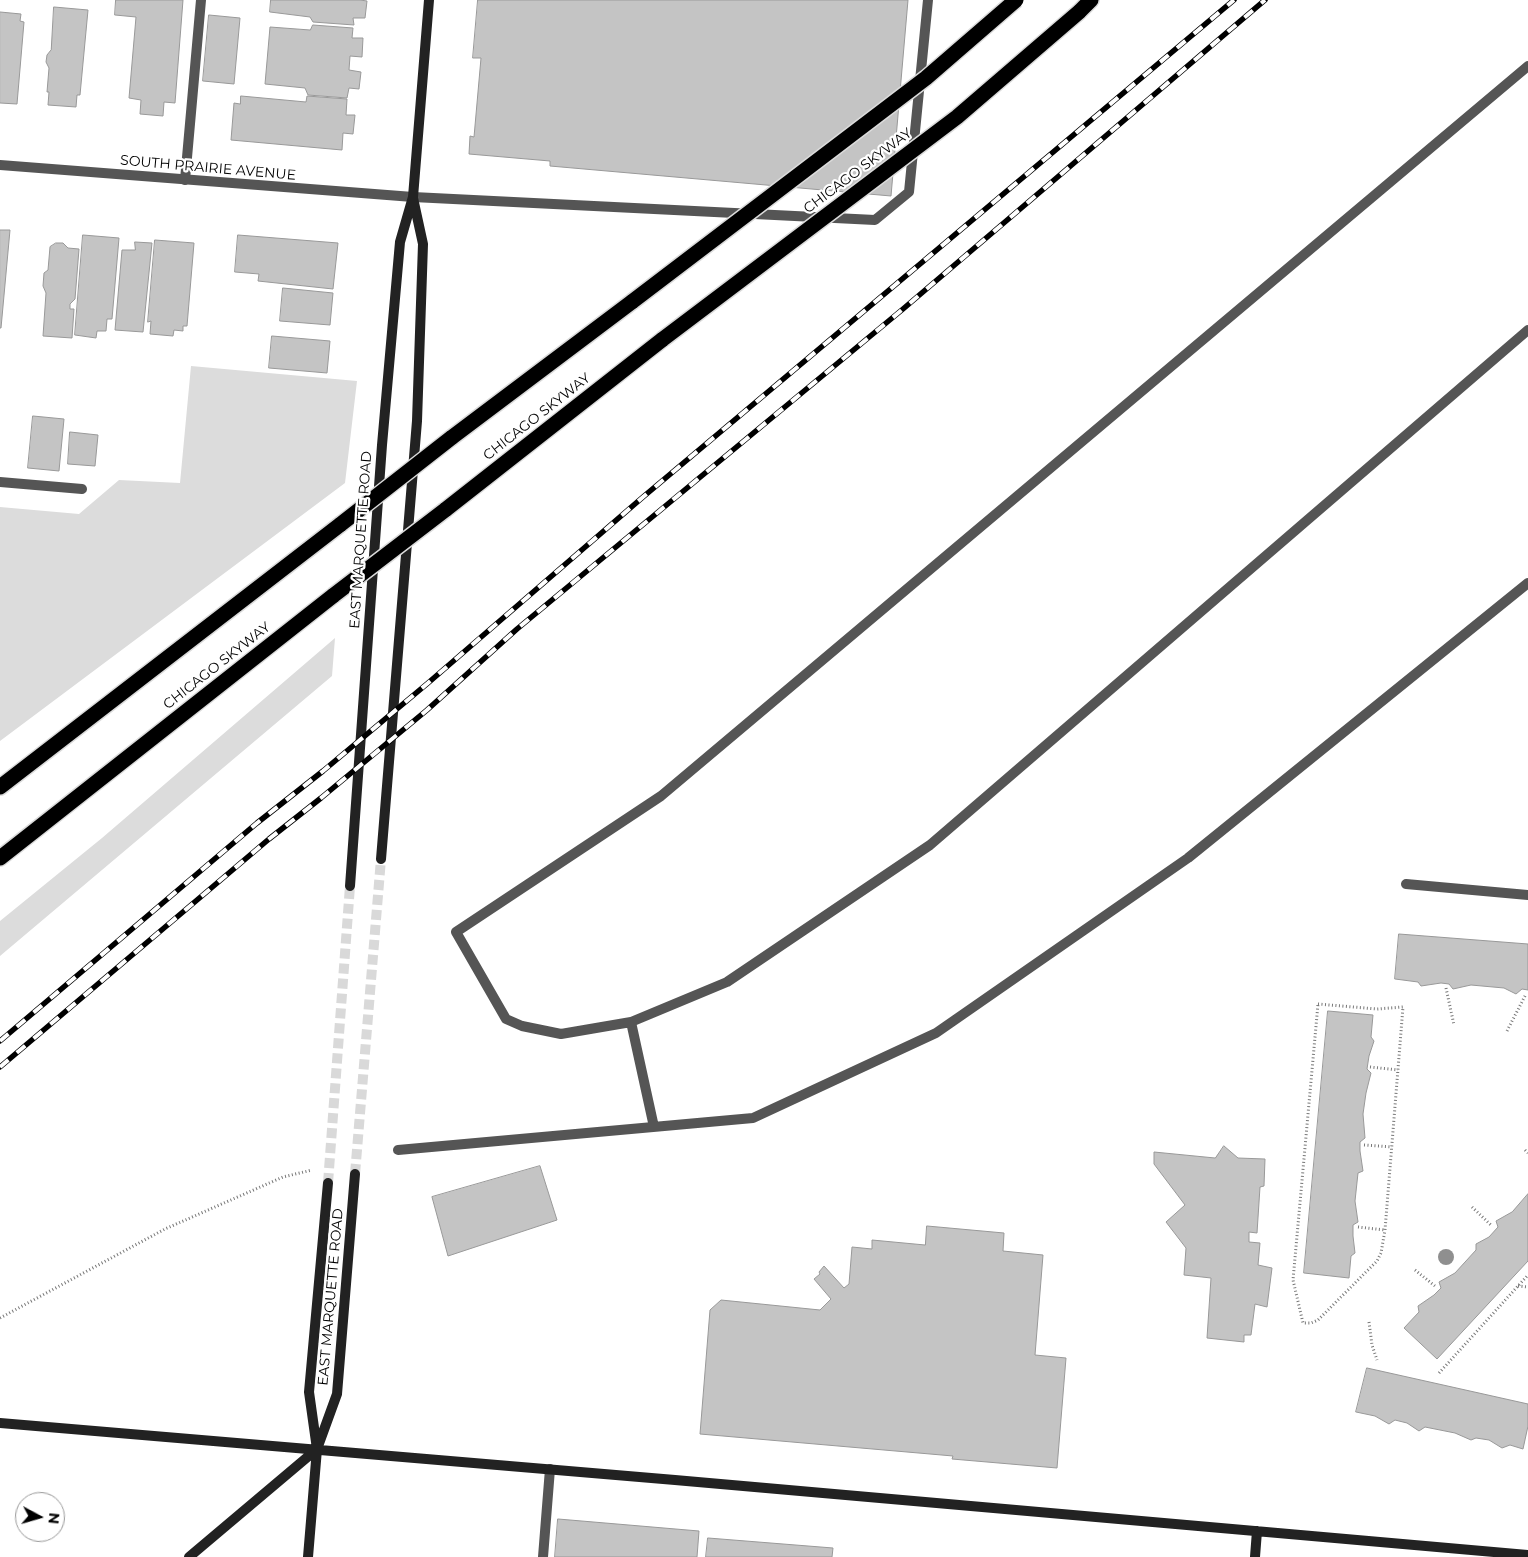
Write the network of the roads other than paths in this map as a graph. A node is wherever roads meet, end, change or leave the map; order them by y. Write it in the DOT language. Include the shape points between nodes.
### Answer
graph roads {
  1 [pos="201,0"];
  2 [pos="429,0"];
  3 [pos="928,0"];
  4 [pos="1016,0"];
  5 [pos="1091,0"];
  6 [pos="1528,66"];
  7 [pos="0,165"];
  8 [pos="185,180"];
  9 [pos="413,197"];
  10 [pos="1528,330"];
  11 [pos="0,482"];
  12 [pos="82,489"];
  13 [pos="1528,583"];
  14 [pos="0,786"];
  15 [pos="0,858"];
  16 [pos="381,859"];
  17 [pos="1406,884"];
  18 [pos="350,886"];
  19 [pos="1528,895"];
  20 [pos="631,1022"];
  21 [pos="654,1127"];
  22 [pos="398,1150"];
  23 [pos="355,1174"];
  24 [pos="328,1183"];
  25 [pos="0,1422"];
  26 [pos="317,1449"];
  27 [pos="550,1469"];
  28 [pos="1257,1531"];
  29 [pos="1528,1556"];
  30 [pos="189,1557"];
  31 [pos="308,1557"];
  32 [pos="543,1557"];
  33 [pos="1255,1557"];
  1 -- 8 [label="street"];
  2 -- 9 [label="street, EAST MARQUETTE ROAD"];
  3 -- 9 [label="street, SOUTH PRAIRIE AVENUE" via="909,192 875,220"];
  4 -- 14 [label="highway, bridge" via="926,78 451,438"];
  5 -- 15 [label="highway, CHICAGO SKYWAY, bridge" via="957,117 663,339"];
  6 -- 20 [label="street" via="661,796 456,932 506,1019 522,1026 561,1034"];
  7 -- 8 [label="street, SOUTH PRAIRIE AVENUE"];
  8 -- 9 [label="street, SOUTH PRAIRIE AVENUE"];
  9 -- 16 [label="street, EAST MARQUETTE ROAD" via="424,244 417,421"];
  9 -- 18 [label="street, EAST MARQUETTE ROAD" via="400,242"];
  10 -- 20 [label="street" via="930,845 727,982"];
  11 -- 12 [label="street"];
  13 -- 21 [label="street" via="1188,858 936,1033 753,1118"];
  17 -- 19 [label="street"];
  20 -- 21 [label="street"];
  21 -- 22 [label="street"];
  23 -- 26 [label="street, EAST MARQUETTE ROAD" via="337,1394"];
  24 -- 26 [label="street, EAST MARQUETTE ROAD" via="309,1392"];
  25 -- 26 [label="street"];
  26 -- 27 [label="street"];
  26 -- 30 [label="street"];
  26 -- 31 [label="street, EAST MARQUETTE ROAD"];
  27 -- 28 [label="street"];
  27 -- 32 [label="street"];
  28 -- 29 [label="street"];
  28 -- 33 [label="street"];
}
